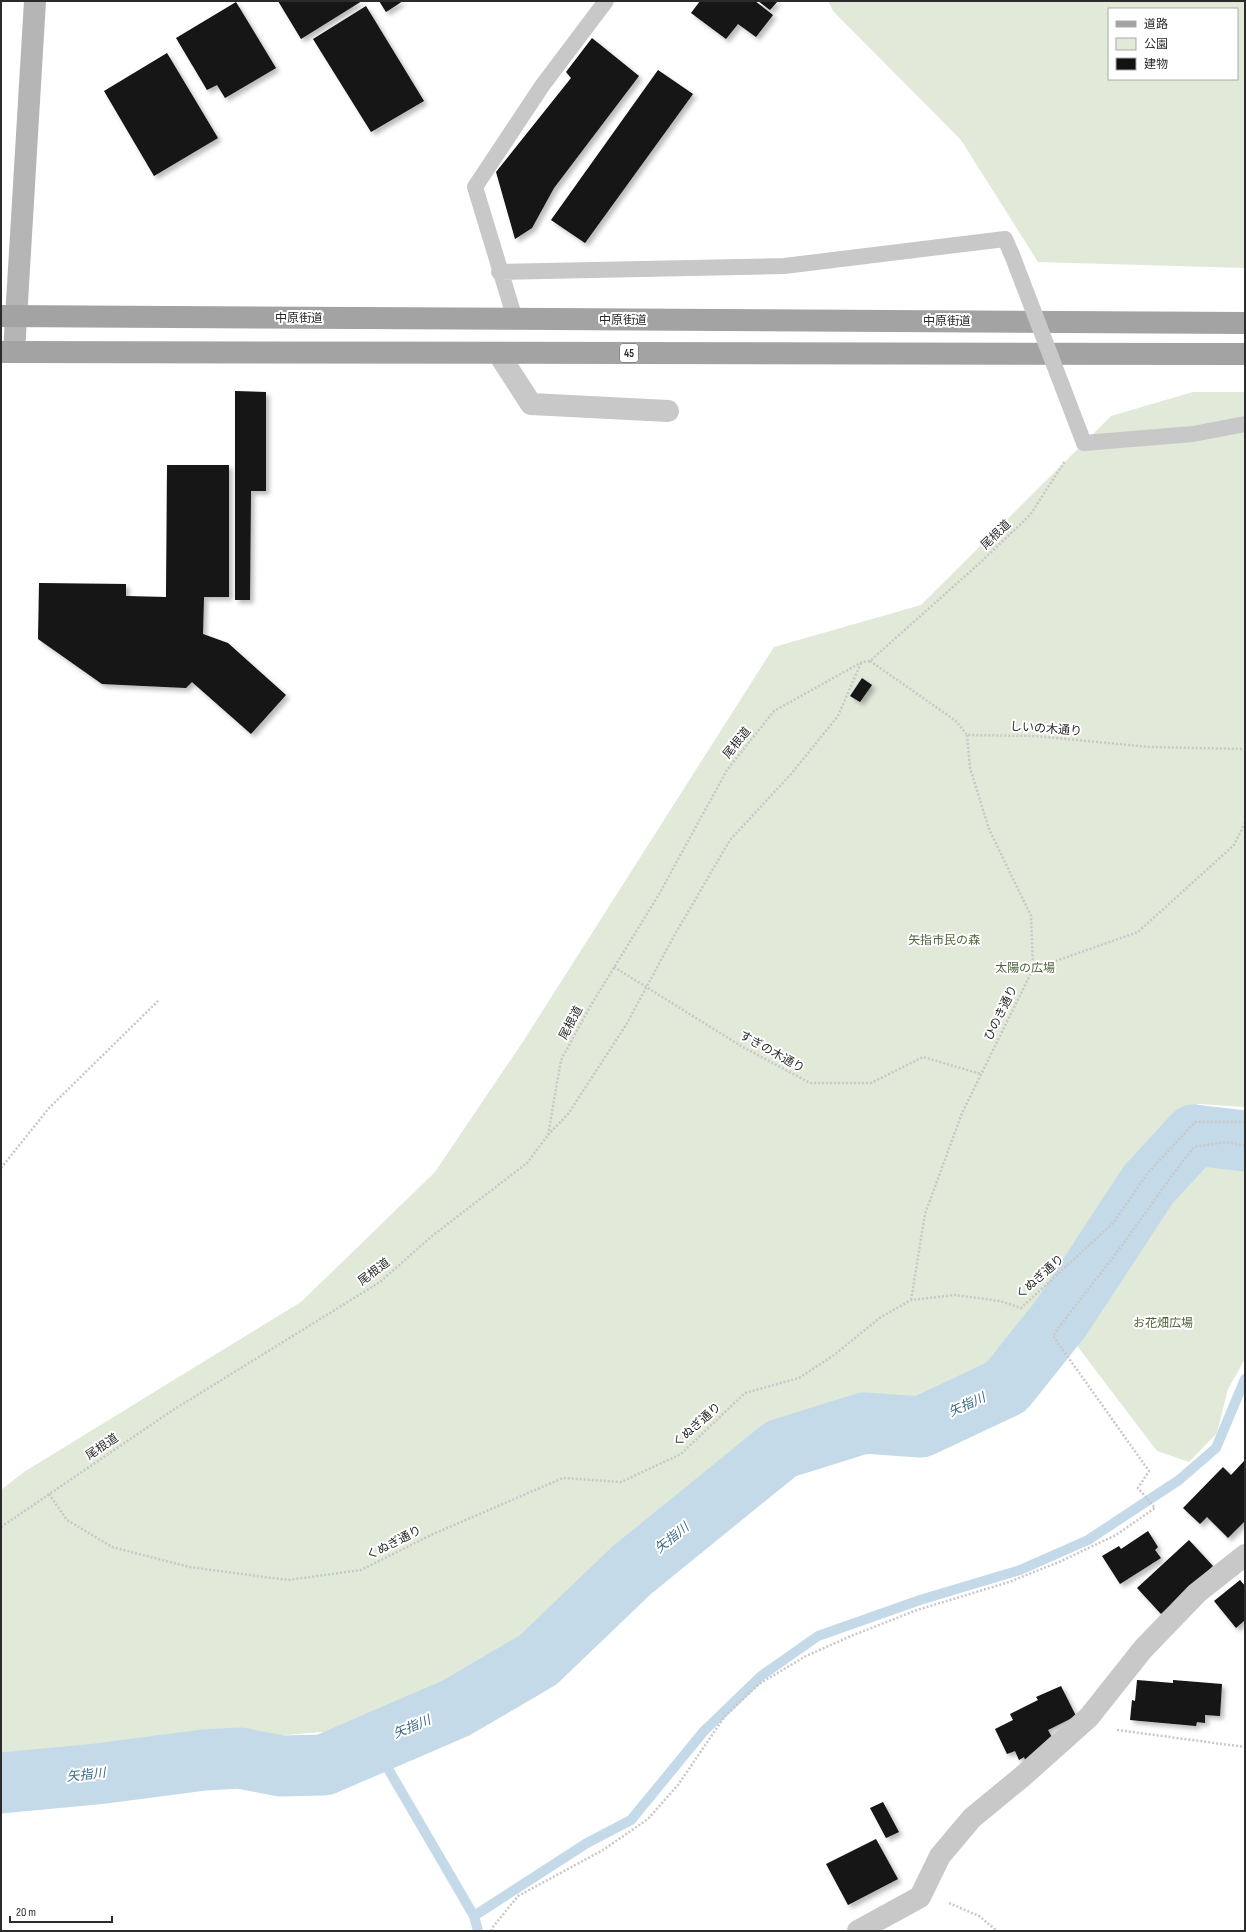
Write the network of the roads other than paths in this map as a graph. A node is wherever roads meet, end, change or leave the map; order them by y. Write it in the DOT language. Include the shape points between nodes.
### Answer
graph roads {
  1 [pos="35,1"];
  2 [pos="606,1"];
  3 [pos="499,272"];
  4 [pos="8,316"];
  5 [pos="515,319"];
  6 [pos="1245,323"];
  7 [pos="7,352"];
  8 [pos="498,353"];
  9 [pos="1245,354"];
  10 [pos="668,411"];
  11 [pos="1245,424"];
  12 [pos="1245,1555"];
  13 [pos="858,1931"];
  1 -- 4 [label="street"];
  2 -- 3 [label="lane" via="542,86 475,187"];
  3 -- 5 [label="lane"];
  3 -- 11 [label="lane, bridge" via="784,266 1005,239 1084,443 1194,434"];
  4 -- 5 [label="main road, 中原街道"];
  4 -- 7 [label="street"];
  5 -- 6 [label="main road, 中原街道"];
  7 -- 8 [label="main road, 45"];
  8 -- 9 [label="main road, 45"];
  8 -- 10 [label="street" via="531,404"];
  12 -- 13 [label="street" via="1198,1593 1143,1649 1089,1717 972,1818 940,1856 920,1897"];
}
